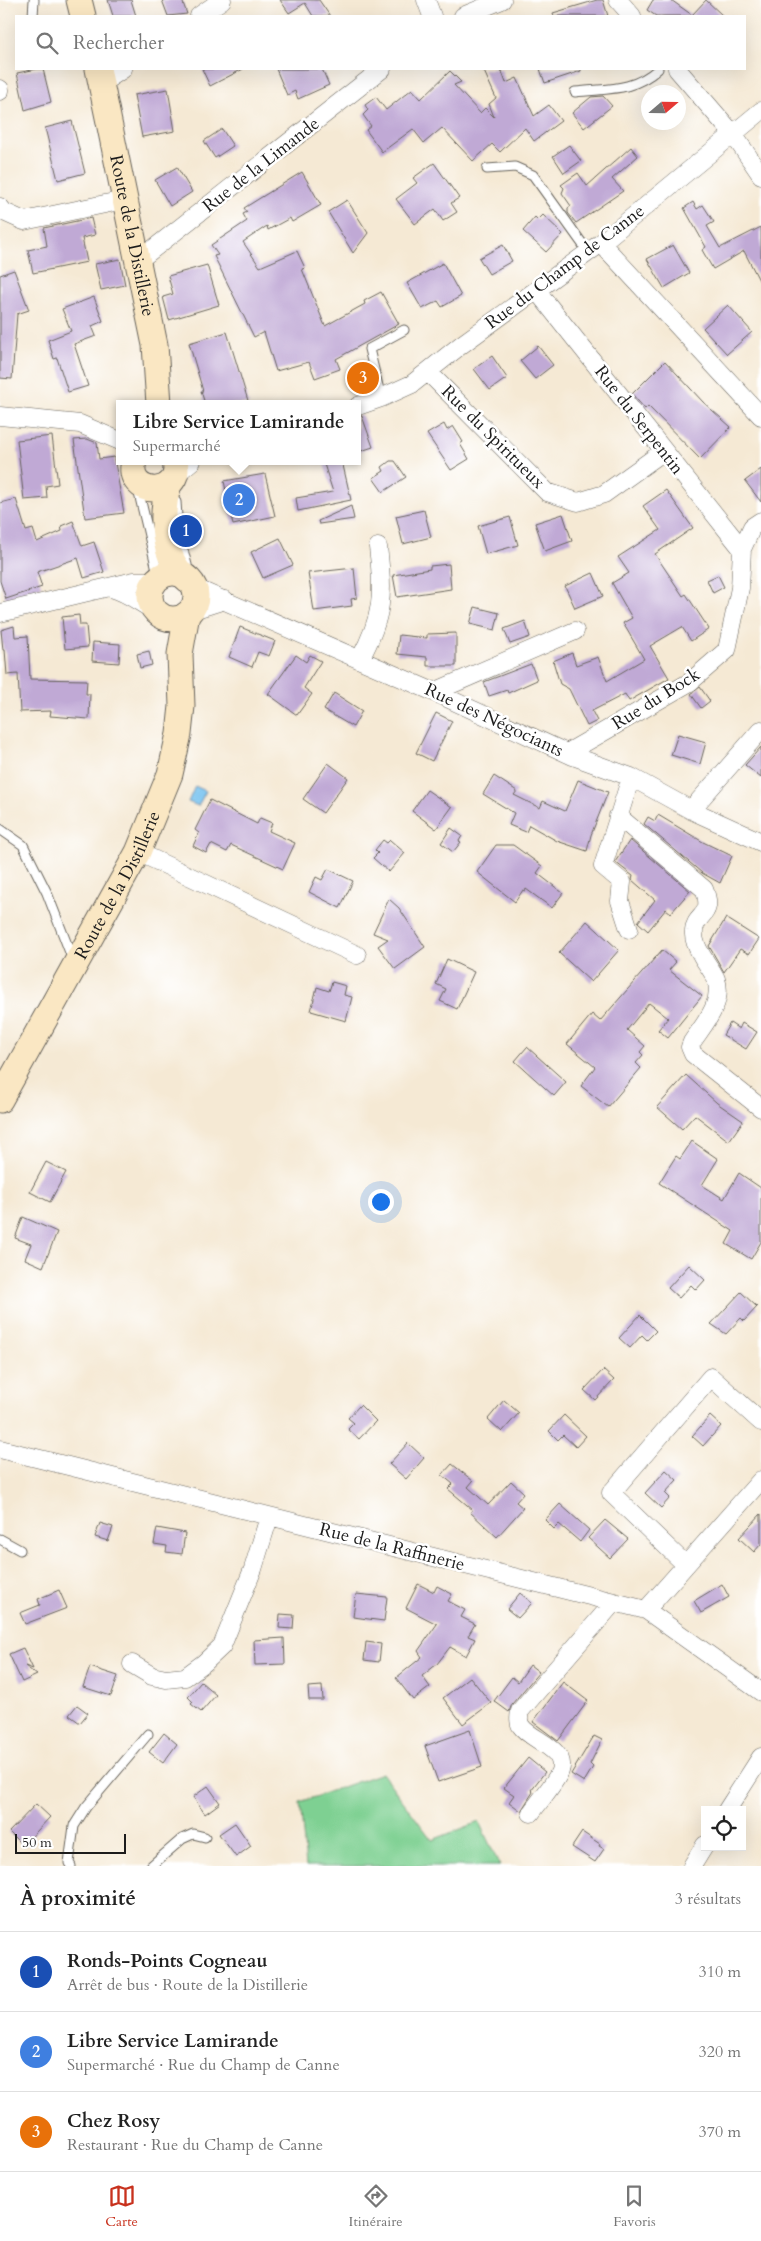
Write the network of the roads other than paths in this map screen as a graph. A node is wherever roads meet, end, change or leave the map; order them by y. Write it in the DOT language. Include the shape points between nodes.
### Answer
graph roads {
  1 [pos="34,0"];
  2 [pos="79,0"];
  3 [pos="222,0"];
  4 [pos="426,0"];
  5 [pos="502,0"];
  6 [pos="618,0"];
  7 [pos="33,15"];
  8 [pos="83,15"];
  9 [pos="200,15"];
  10 [pos="432,15"];
  11 [pos="465,15"];
  12 [pos="631,15"];
  13 [pos="120,70"];
  14 [pos="381,70"];
  15 [pos="657,70"];
  16 [pos="678,70"];
  17 [pos="100,76"];
  18 [pos="575,92"];
  19 [pos="761,112"];
  20 [pos="734,134"];
  21 [pos="487,169"];
  22 [pos="761,175"];
  23 [pos="124,200"];
  24 [pos="0,207"];
  25 [pos="595,248"];
  26 [pos="139,260"];
  27 [pos="537,291"];
  28 [pos="404,330"];
  29 [pos="428,372"];
  30 [pos="381,398"];
  31 [pos="159,400"];
  32 [pos="361,405"];
  33 [pos="0,416"];
  34 [pos="761,416"];
  35 [pos="116,442"];
  36 [pos="664,451"];
  37 [pos="177,472"];
  38 [pos="138,475"];
  39 [pos="163,517"];
  40 [pos="761,521"];
  41 [pos="378,547"];
  42 [pos="169,549"];
  43 [pos="742,549"];
  44 [pos="159,578"];
  45 [pos="111,588"];
  46 [pos="190,595"];
  47 [pos="0,613"];
  48 [pos="157,613"];
  49 [pos="575,631"];
  50 [pos="180,654"];
  51 [pos="360,660"];
  52 [pos="434,692"];
  53 [pos="761,730"];
  54 [pos="567,753"];
  55 [pos="631,777"];
  56 [pos="691,810"];
  57 [pos="618,816"];
  58 [pos="0,829"];
  59 [pos="761,842"];
  60 [pos="138,852"];
  61 [pos="629,929"];
  62 [pos="357,955"];
  63 [pos="75,965"];
  64 [pos="0,1100"];
  65 [pos="761,1108"];
  66 [pos="761,1422"];
  67 [pos="0,1449"];
  68 [pos="761,1480"];
  69 [pos="268,1517"];
  70 [pos="0,1539"];
  71 [pos="20,1550"];
  72 [pos="686,1565"];
  73 [pos="614,1602"];
  74 [pos="646,1610"];
  75 [pos="132,1664"];
  76 [pos="761,1692"];
  77 [pos="148,1734"];
  78 [pos="761,1757"];
  79 [pos="730,1806"];
  80 [pos="531,1814"];
  81 [pos="205,1837"];
  82 [pos="701,1851"];
  83 [pos="71,1866"];
  84 [pos="150,1866"];
  85 [pos="692,1866"];
  1 -- 7 [label="lane"];
  2 -- 8 [label="street"];
  3 -- 9 [label="street"];
  4 -- 10 [label="street"];
  5 -- 11 [label="street"];
  6 -- 12 [label="street"];
  13 -- 17 [label="street"];
  14 -- 26 [label="street, Rue de la Limande"];
  15 -- 18 [label="lane" via="645,80 624,88"];
  16 -- 20 [label="street"];
  17 -- 23 [label="street, Route de la Distillerie"];
  19 -- 20 [label="street, Rue du Champ de Canne"];
  20 -- 22 [label="street"];
  20 -- 25 [label="street, Rue du Champ de Canne"];
  21 -- 25 [label="lane" via="515,167 533,175"];
  23 -- 24 [label="street" via="24,221"];
  23 -- 26 [label="street, Route de la Distillerie"];
  25 -- 27 [label="street, Rue du Champ de Canne"];
  25 -- 34 [label="street"];
  26 -- 31 [label="street, Route de la Distillerie" via="155,345"];
  27 -- 29 [label="street, Rue du Champ de Canne"];
  27 -- 36 [label="street, Rue du Serpentin"];
  28 -- 30 [label="lane" via="369,349"];
  29 -- 30 [label="street, Rue du Champ de Canne" via="412,384"];
  29 -- 36 [label="street, Rue du Spiritueux" via="548,492 578,502 604,494"];
  30 -- 32 [label="street, Rue du Champ de Canne"];
  33 -- 35 [label="street" via="80,424"];
  36 -- 43 [label="street, Rue du Serpentin"];
  37 -- 38 [label="street" via="157,490"];
  37 -- 39 [label="street" via="164,502"];
  37 -- 46 [label="lane" via="178,531"];
  38 -- 39 [label="street"];
  38 -- 44 [label="lane"];
  39 -- 42 [label="street"];
  40 -- 43 [label="street, Rue du Bock" via="752,527"];
  41 -- 51 [label="street" via="382,594 377,625"];
  42 -- 44 [label="street" via="167,566"];
  42 -- 46 [label="street"];
  43 -- 54 [label="street, Rue du Bock" via="740,588 726,650 690,682"];
  44 -- 45 [label="street"];
  44 -- 46 [label="street" via="176,574"];
  44 -- 48 [label="street" via="150,596"];
  45 -- 47 [label="street"];
  45 -- 48 [label="street" via="124,591"];
  46 -- 48 [label="street" via="174,619"];
  46 -- 50 [label="street, Route de la Distillerie"];
  46 -- 51 [label="street, Rue des Négociants" via="224,600"];
  48 -- 50 [label="street, Route de la Distillerie" via="173,636"];
  49 -- 52 [label="street"];
  50 -- 60 [label="street, Route de la Distillerie" via="182,706 179,734 170,774"];
  51 -- 52 [label="street, Rue des Négociants"];
  52 -- 54 [label="street, Rue des Négociants"];
  53 -- 56 [label="street"];
  54 -- 55 [label="street, Rue des Négociants"];
  55 -- 56 [label="street, Rue des Négociants"];
  55 -- 57 [label="street"];
  56 -- 59 [label="street, Rue des Négociants"];
  57 -- 61 [label="street" via="602,866 622,882 620,901"];
  57 -- 65 [label="street" via="704,889 707,909 694,929 694,940 716,979 718,993 714,1009 690,1048 693,1054"];
  58 -- 63 [label="lane" via="24,845"];
  60 -- 62 [label="street"];
  60 -- 63 [label="street, Route de la Distillerie"];
  63 -- 64 [label="street, Route de la Distillerie"];
  66 -- 72 [label="street" via="711,1377 611,1493"];
  67 -- 69 [label="street, Rue de la Raffinerie"];
  68 -- 72 [label="street"];
  69 -- 73 [label="street, Rue de la Raffinerie"];
  69 -- 75 [label="street" via="253,1569 222,1646 185,1677 166,1679 152,1676"];
  70 -- 71 [label="lane"];
  72 -- 74 [label="street"];
  73 -- 74 [label="street, Rue de la Raffinerie"];
  73 -- 80 [label="street" via="520,1711 521,1726 555,1752 560,1760 560,1771"];
  74 -- 76 [label="street, Rue de la Raffinerie"];
  77 -- 83 [label="lane" via="86,1807 74,1826"];
  78 -- 79 [label="street"];
  81 -- 84 [label="lane" via="193,1834 182,1839"];
  82 -- 85 [label="street"];
}
